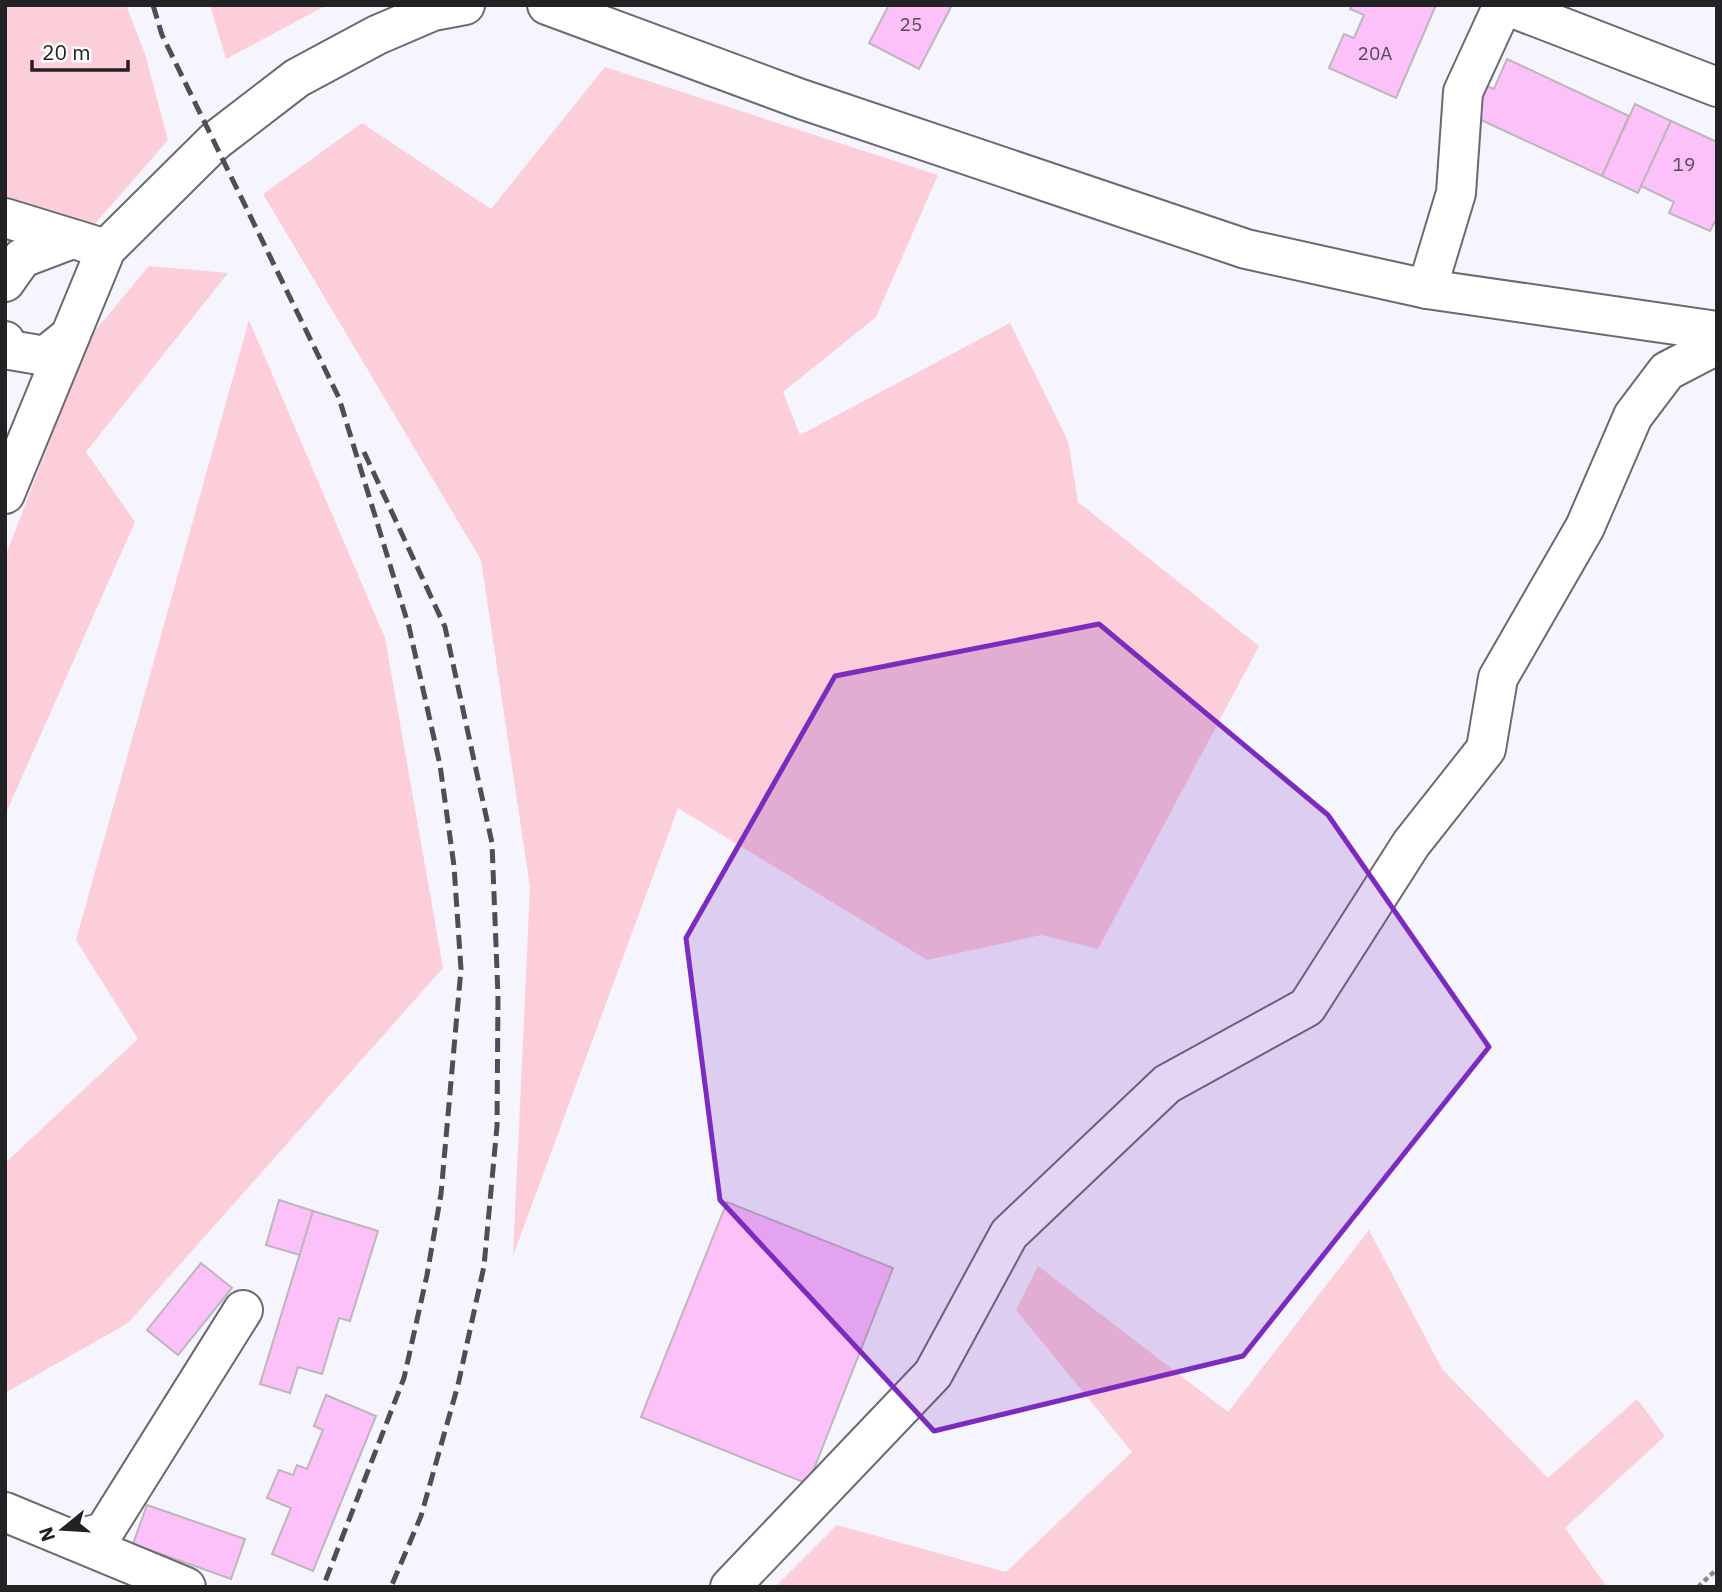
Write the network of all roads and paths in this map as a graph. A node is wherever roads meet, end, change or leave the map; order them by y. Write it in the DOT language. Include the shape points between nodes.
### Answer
graph roads {
  1 [pos="547,5"];
  2 [pos="1504,5"];
  3 [pos="445,7"];
  4 [pos="1717,87"];
  5 [pos="5,218"];
  6 [pos="89,244"];
  7 [pos="5,282"];
  8 [pos="1427,289"];
  9 [pos="1717,331"];
  10 [pos="70,336"];
  11 [pos="5,341"];
  12 [pos="1717,345"];
  13 [pos="5,495"];
  14 [pos="243,1310"];
  15 [pos="5,1512"];
  16 [pos="73,1540"];
  17 [pos="1717,1569"];
  18 [pos="186,1587"];
  19 [pos="730,1587"];
  20 [pos="1698,1587"];
  1 -- 8 [label="street" via="801,99 1246,249"];
  2 -- 4 [label="street"];
  2 -- 8 [label="street" via="1463,92 1456,193"];
  3 -- 6 [label="street" via="377,35 297,78"];
  5 -- 6 [label="street"];
  6 -- 7 [label="street" via="22,258"];
  6 -- 10 [label="street"];
  8 -- 9 [label="street"];
  10 -- 11 [label="street" via="45,356 10,350"];
  10 -- 13 [label="street"];
  12 -- 19 [label="street" via="1667,371 1633,416 1585,527 1498,678 1486,749 1411,844 1307,1007 1167,1084 1009,1234 933,1374"];
  14 -- 16 [label="street" via="104,1532"];
  15 -- 16 [label="street"];
  16 -- 18 [label="street"];
  17 -- 20 [label="path"];
}
